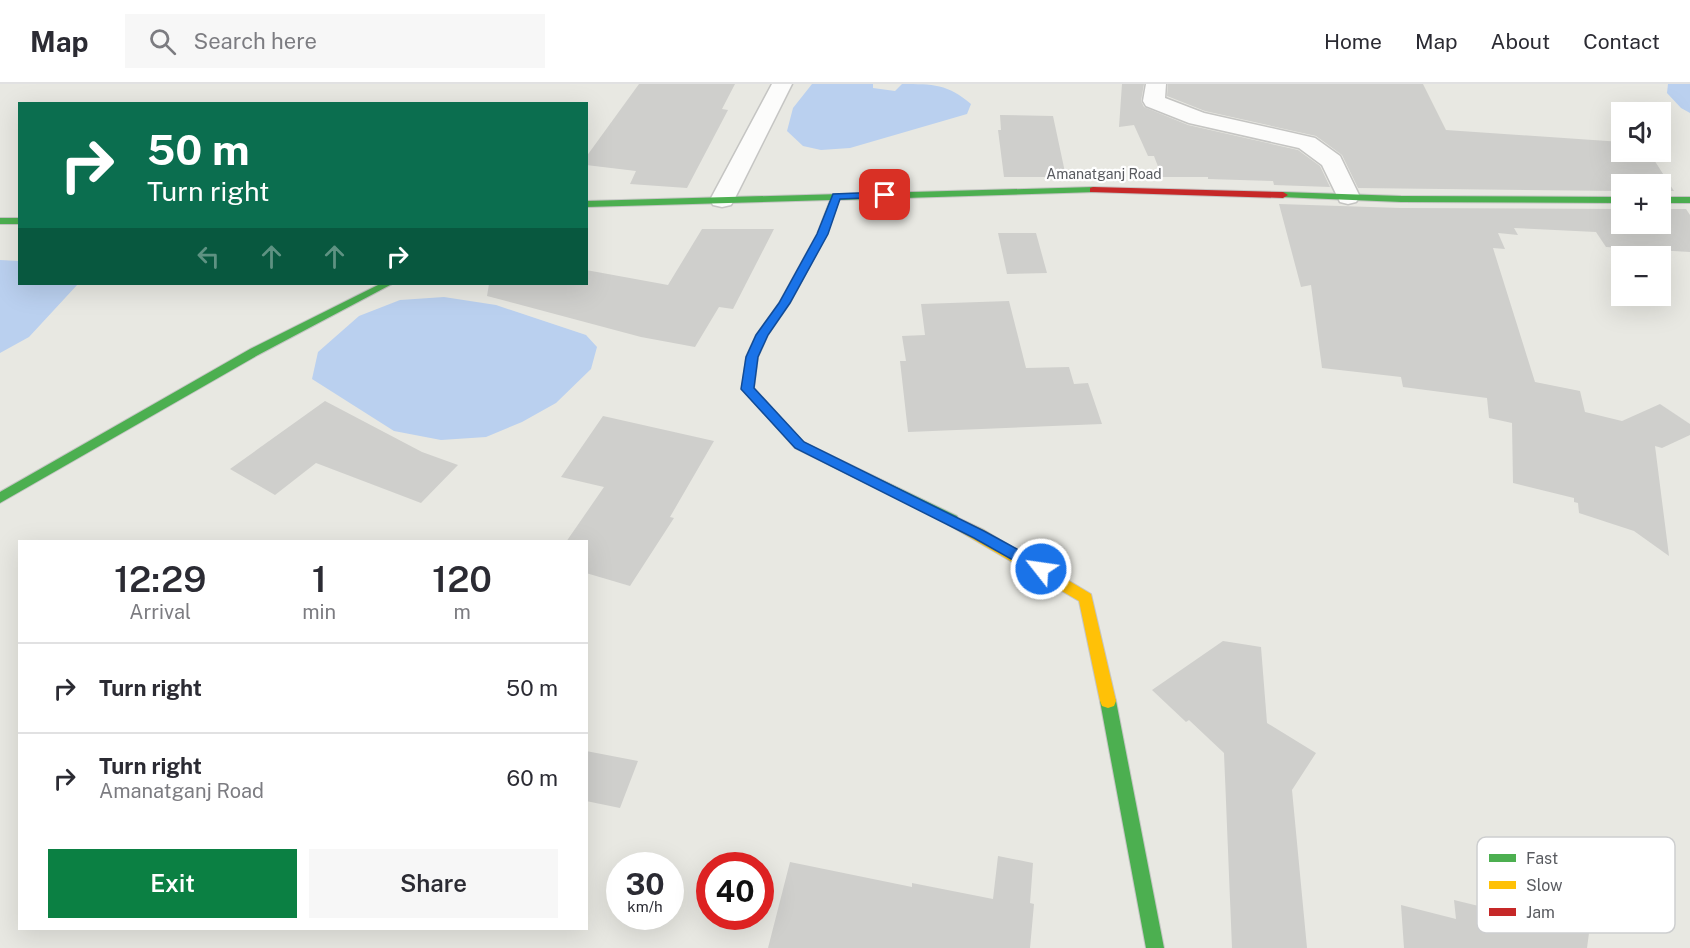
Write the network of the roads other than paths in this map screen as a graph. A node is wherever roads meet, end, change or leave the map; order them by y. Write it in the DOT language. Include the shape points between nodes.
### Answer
graph roads {
  1 [pos="782,84"];
  2 [pos="1156,84"];
  3 [pos="836,196"];
  4 [pos="1348,196"];
  5 [pos="722,200"];
  6 [pos="1611,200"];
  7 [pos="1671,200"];
  8 [pos="1690,200"];
  9 [pos="588,204"];
  10 [pos="18,220"];
  11 [pos="0,221"];
  12 [pos="385,285"];
  13 [pos="0,498"];
  14 [pos="1155,948"];
  1 -- 5 [label="street"];
  2 -- 4 [label="street" via="1154,101 1197,118 1307,143 1332,161"];
  3 -- 4 [label="street, Amanatganj Road" via="1120,189"];
  3 -- 5 [label="street, Amanatganj Road"];
  3 -- 14 [label="street" via="822,234 762,335 752,357 747,389 799,445 979,534 1086,598"];
  4 -- 6 [label="street, Amanatganj Road"];
  5 -- 9 [label="street, Amanatganj Road"];
  7 -- 8 [label="street"];
  10 -- 11 [label="street"];
  12 -- 13 [label="street" via="254,352"];
}
